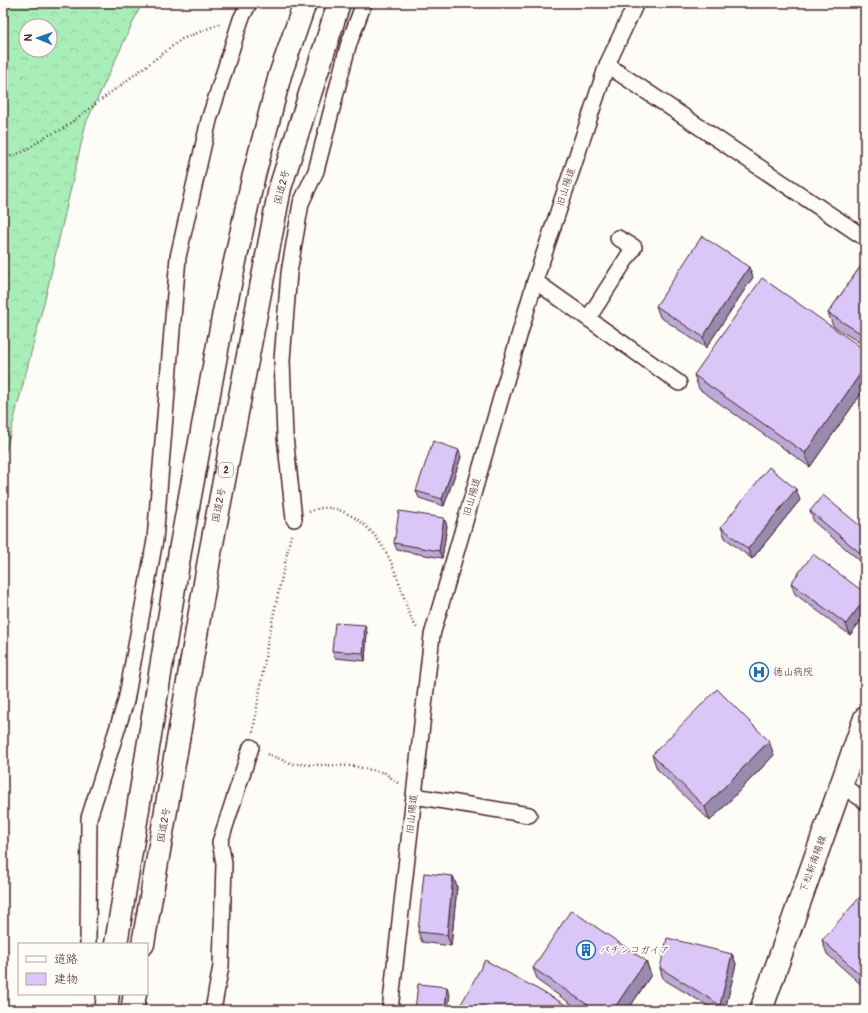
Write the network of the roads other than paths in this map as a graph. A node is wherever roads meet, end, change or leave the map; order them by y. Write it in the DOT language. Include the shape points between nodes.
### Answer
graph roads {
  1 [pos="249,3"];
  2 [pos="305,3"];
  3 [pos="339,3"];
  4 [pos="364,3"];
  5 [pos="636,3"];
  6 [pos="325,42"];
  7 [pos="348,46"];
  8 [pos="607,65"];
  9 [pos="618,238"];
  10 [pos="865,238"];
  11 [pos="535,281"];
  12 [pos="588,317"];
  13 [pos="679,383"];
  14 [pos="294,519"];
  15 [pos="155,540"];
  16 [pos="181,545"];
  17 [pos="865,718"];
  18 [pos="251,748"];
  19 [pos="841,784"];
  20 [pos="414,796"];
  21 [pos="865,801"];
  22 [pos="530,815"];
  23 [pos="88,943"];
  24 [pos="116,943"];
  25 [pos="143,943"];
  26 [pos="108,995"];
  27 [pos="135,995"];
  28 [pos="106,1010"];
  29 [pos="132,1010"];
  30 [pos="213,1010"];
  31 [pos="390,1010"];
  32 [pos="761,1010"];
  1 -- 15 [label="street" via="241,20 209,120 178,257"];
  2 -- 16 [label="main road" via="280,75 253,179 224,312"];
  3 -- 6 [label="main road, 国道2号 / 2"];
  4 -- 7 [label="street"];
  5 -- 8 [label="street, 旧山陽道"];
  6 -- 7 [label="street"];
  6 -- 25 [label="main road, 国道2号 / 2" via="280,188 256,305 208,562"];
  7 -- 14 [label="street" via="316,171 301,203 288,273 282,360 285,436"];
  8 -- 10 [label="street"];
  8 -- 11 [label="street, 旧山陽道"];
  9 -- 12 [label="street" via="634,247"];
  11 -- 12 [label="street"];
  11 -- 20 [label="street, 旧山陽道" via="432,634"];
  12 -- 13 [label="street"];
  15 -- 16 [label="street"];
  15 -- 23 [label="street" via="126,701 90,818"];
  16 -- 24 [label="main road"];
  17 -- 19 [label="main road, 下松新南陽線"];
  18 -- 30 [label="street" via="220,842 224,863 221,966"];
  19 -- 21 [label="street"];
  19 -- 32 [label="main road, 下松新南陽線"];
  20 -- 22 [label="street"];
  20 -- 31 [label="street, 旧山陽道"];
  26 -- 28 [label="main road"];
  27 -- 29 [label="main road"];
}
